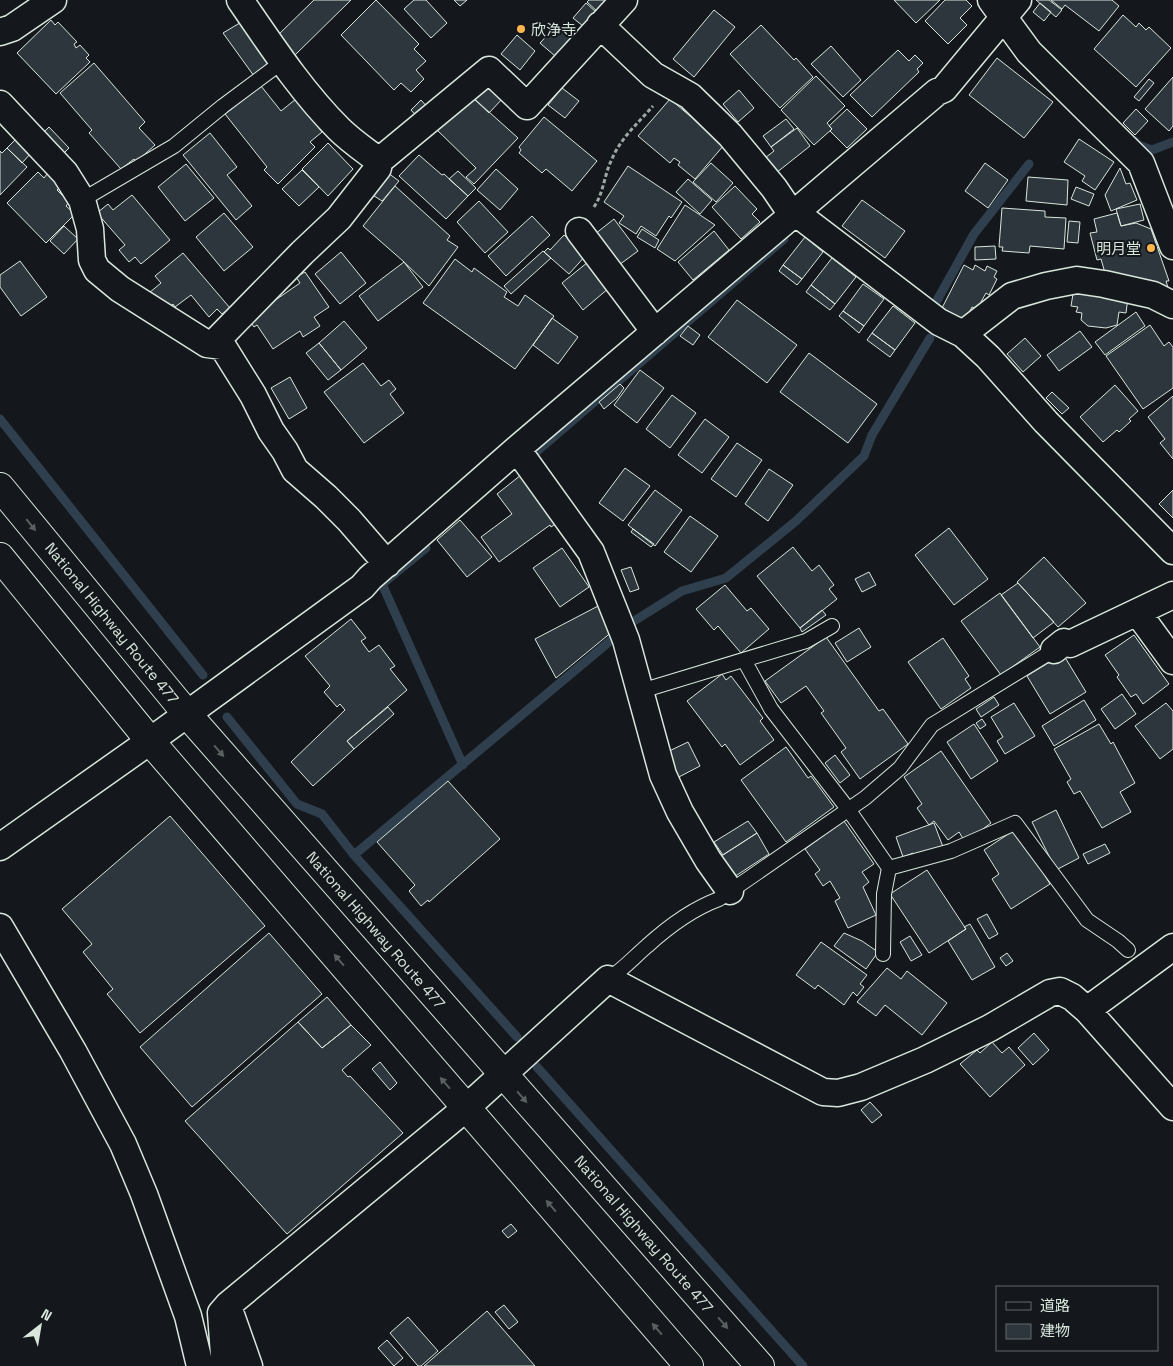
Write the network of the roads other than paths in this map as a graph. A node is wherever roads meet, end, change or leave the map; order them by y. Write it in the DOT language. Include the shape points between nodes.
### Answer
graph roads {
  1 [pos="52,0"];
  2 [pos="240,0"];
  3 [pos="624,0"];
  4 [pos="1004,6"];
  5 [pos="600,25"];
  6 [pos="0,32"];
  7 [pos="282,62"];
  8 [pos="0,104"];
  9 [pos="378,161"];
  10 [pos="82,200"];
  11 [pos="795,214"];
  12 [pos="579,231"];
  13 [pos="1171,234"];
  14 [pos="1173,305"];
  15 [pos="654,332"];
  16 [pos="963,334"];
  17 [pos="222,346"];
  18 [pos="517,449"];
  19 [pos="0,488"];
  20 [pos="1173,551"];
  21 [pos="0,558"];
  22 [pos="387,564"];
  23 [pos="1173,595"];
  24 [pos="1138,612"];
  25 [pos="832,626"];
  26 [pos="1054,650"];
  27 [pos="744,660"];
  28 [pos="1173,660"];
  29 [pos="641,691"];
  30 [pos="187,714"];
  31 [pos="150,740"];
  32 [pos="848,809"];
  33 [pos="0,846"];
  34 [pos="889,868"];
  35 [pos="730,891"];
  36 [pos="0,927"];
  37 [pos="1173,947"];
  38 [pos="1128,950"];
  39 [pos="883,954"];
  40 [pos="608,979"];
  41 [pos="1087,1010"];
  42 [pos="503,1075"];
  43 [pos="1173,1106"];
  44 [pos="466,1108"];
  45 [pos="228,1305"];
  46 [pos="200,1366"];
  47 [pos="226,1366"];
  48 [pos="249,1366"];
  49 [pos="689,1366"];
  50 [pos="760,1366"];
  1 -- 6 [label="street" via="12,28"];
  2 -- 7 [label="street"];
  3 -- 5 [label="street"];
  4 -- 11 [label="street" via="944,89"];
  4 -- 13 [label="street" via="1029,52 1141,163"];
  5 -- 9 [label="street" via="527,106 489,70"];
  5 -- 11 [label="street" via="653,74 690,96 730,135"];
  7 -- 9 [label="street" via="340,130"];
  7 -- 10 [label="lane" via="174,146"];
  8 -- 10 [label="street" via="65,173"];
  9 -- 17 [label="street" via="378,168 339,218 218,339"];
  10 -- 17 [label="street" via="90,229 92,260 97,270 120,290 207,344"];
  11 -- 15 [label="street"];
  11 -- 16 [label="street" via="939,322"];
  12 -- 15 [label="street"];
  14 -- 16 [label="street" via="1153,295 1077,280 1012,296"];
  15 -- 18 [label="street"];
  16 -- 20 [label="street"];
  17 -- 22 [label="street" via="294,470 349,520"];
  18 -- 22 [label="street"];
  18 -- 29 [label="street" via="591,552 623,631"];
  19 -- 30 [label="highway, National Highway Route 477, one-way"];
  21 -- 31 [label="highway"];
  22 -- 30 [label="street" via="362,587"];
  23 -- 24 [label="street"];
  24 -- 26 [label="street" via="1070,644 1064,642"];
  24 -- 28 [label="street"];
  25 -- 27 [label="lane" via="806,642"];
  26 -- 32 [label="lane" via="932,725 900,768"];
  27 -- 29 [label="lane"];
  27 -- 32 [label="lane" via="771,709"];
  29 -- 35 [label="street" via="662,775 708,860"];
  30 -- 31 [label="street"];
  30 -- 42 [label="highway, National Highway Route 477, one-way"];
  31 -- 33 [label="street"];
  44 -- 31 [label="highway, one-way"];
  32 -- 34 [label="lane"];
  32 -- 35 [label="lane"];
  34 -- 38 [label="lane" via="951,852 1015,823 1087,920"];
  34 -- 39 [label="lane" via="884,894"];
  35 -- 40 [label="lane" via="676,922"];
  36 -- 46 [label="street" via="124,1144 188,1316"];
  37 -- 41 [label="street"];
  40 -- 41 [label="street" via="823,1092 838,1093 925,1060 990,1028 1050,993 1060,991"];
  40 -- 42 [label="street"];
  41 -- 43 [label="street"];
  42 -- 44 [label="street"];
  42 -- 50 [label="highway, National Highway Route 477, one-way"];
  44 -- 45 [label="street"];
  49 -- 44 [label="highway, one-way"];
  45 -- 47 [label="street" via="221,1312"];
  45 -- 48 [label="street"];
}
